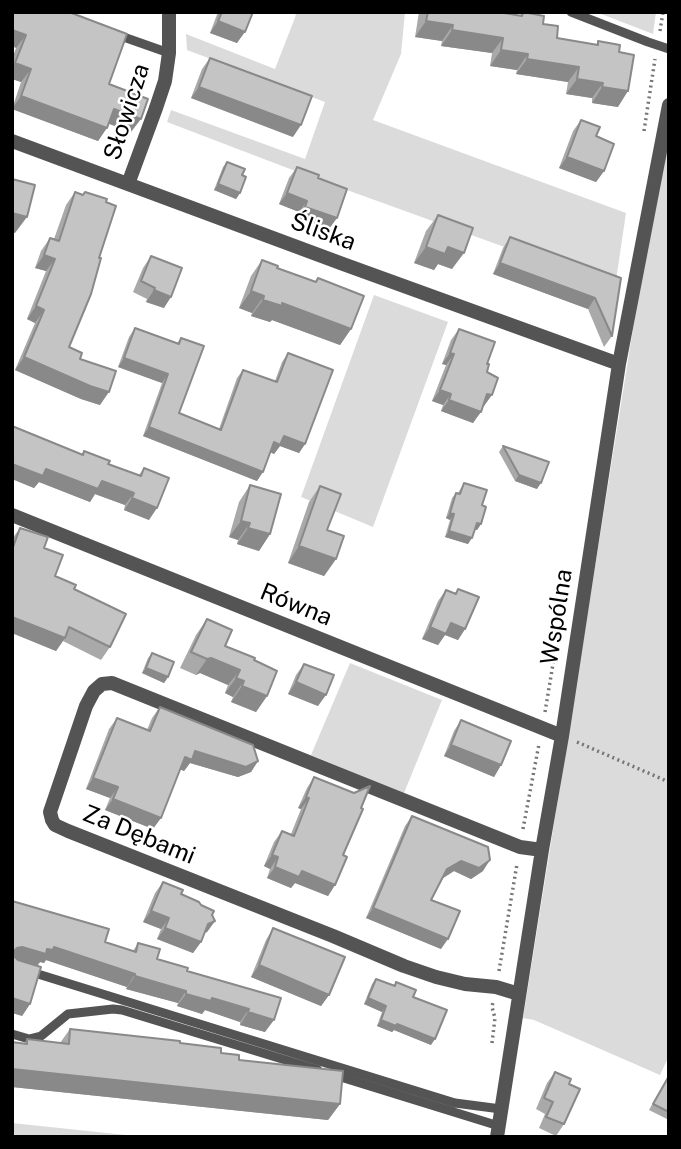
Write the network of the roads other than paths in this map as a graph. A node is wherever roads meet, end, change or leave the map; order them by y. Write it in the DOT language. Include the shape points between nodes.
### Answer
graph roads {
  1 [pos="169,12"];
  2 [pos="571,12"];
  3 [pos="103,29"];
  4 [pos="669,49"];
  5 [pos="169,53"];
  6 [pos="669,105"];
  7 [pos="12,141"];
  8 [pos="128,184"];
  9 [pos="619,363"];
  10 [pos="12,515"];
  11 [pos="562,736"];
  12 [pos="542,850"];
  13 [pos="12,966"];
  14 [pos="520,994"];
  15 [pos="12,1034"];
  16 [pos="501,1109"];
  17 [pos="498,1131"];
  1 -- 5 [label="street, Słowicza"];
  2 -- 4 [label="lane"];
  3 -- 5 [label="lane"];
  5 -- 8 [label="street, Słowicza" via="165,81"];
  6 -- 9 [label="street, Wspólna"];
  7 -- 8 [label="street, Śliska"];
  8 -- 9 [label="street, Śliska"];
  9 -- 11 [label="street, Wspólna"];
  10 -- 11 [label="street, Równa"];
  11 -- 12 [label="street, Wspólna"];
  12 -- 14 [label="street, Wspólna"];
  12 -- 14 [label="street, Za Dębami" via="520,847 111,683 94,691 86,706 50,812 55,825 68,831 404,966"];
  13 -- 16 [label="lane" via="454,1103"];
  14 -- 16 [label="street, Wspólna"];
  15 -- 17 [label="lane" via="29,1039 41,1036 68,1014 122,1010"];
  16 -- 17 [label="street, Wspólna"];
}
